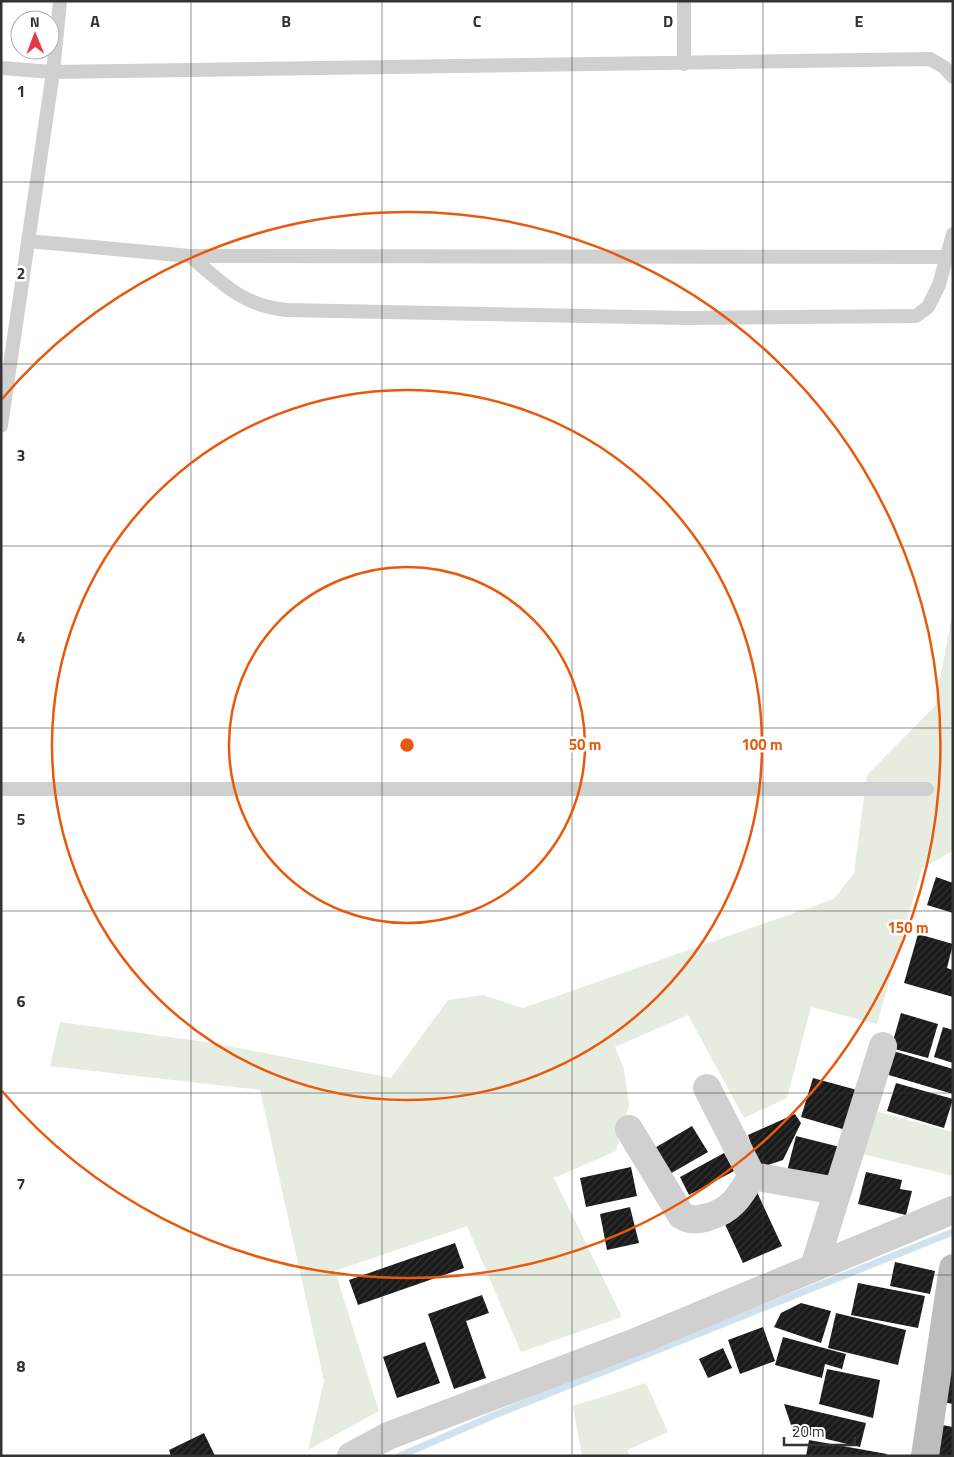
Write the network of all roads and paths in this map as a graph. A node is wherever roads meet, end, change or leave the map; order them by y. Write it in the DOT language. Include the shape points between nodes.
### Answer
graph roads {
  1 [pos="60,1"];
  2 [pos="684,1"];
  3 [pos="684,64"];
  4 [pos="1,68"];
  5 [pos="53,72"];
  6 [pos="953,77"];
  7 [pos="953,234"];
  8 [pos="28,242"];
  9 [pos="190,256"];
  10 [pos="947,257"];
  11 [pos="1,426"];
  12 [pos="1,789"];
  13 [pos="927,789"];
  14 [pos="883,1046"];
  15 [pos="707,1088"];
  16 [pos="629,1129"];
  17 [pos="752,1176"];
  18 [pos="837,1191"];
  19 [pos="953,1210"];
  20 [pos="814,1267"];
  21 [pos="953,1268"];
  22 [pos="351,1456"];
  23 [pos="926,1456"];
  1 -- 5 [label="lane"];
  2 -- 3 [label="lane"];
  3 -- 5 [label="lane"];
  3 -- 6 [label="lane" via="930,59"];
  4 -- 5 [label="lane"];
  5 -- 8 [label="lane"];
  7 -- 10 [label="lane"];
  8 -- 9 [label="lane"];
  8 -- 11 [label="lane"];
  9 -- 10 [label="lane"];
  9 -- 10 [label="lane" via="236,295 268,308 687,318 916,316 928,307"];
  12 -- 13 [label="lane"];
  14 -- 18 [label="street"];
  15 -- 17 [label="street"];
  16 -- 17 [label="street" via="681,1215 688,1219 697,1220 729,1209"];
  17 -- 18 [label="street"];
  18 -- 20 [label="street"];
  19 -- 20 [label="street"];
  20 -- 22 [label="street" via="638,1341 388,1436"];
  21 -- 23 [label="street"];
}
